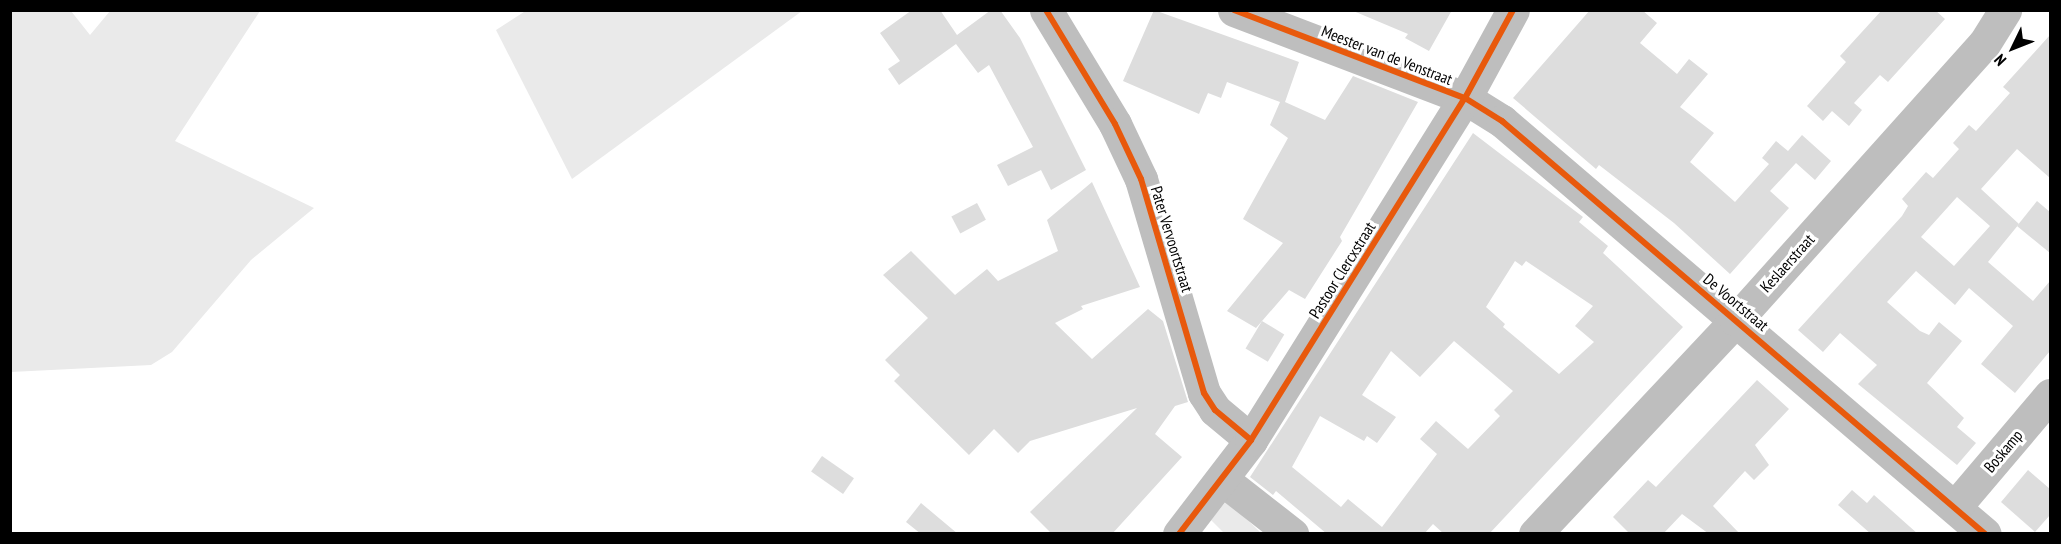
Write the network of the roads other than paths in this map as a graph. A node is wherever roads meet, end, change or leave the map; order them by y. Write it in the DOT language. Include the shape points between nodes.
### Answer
graph roads {
  1 [pos="1046,10"];
  2 [pos="1234,10"];
  3 [pos="1512,10"];
  4 [pos="2005,10"];
  5 [pos="1465,98"];
  6 [pos="1736,320"];
  7 [pos="2050,395"];
  8 [pos="1251,440"];
  9 [pos="1223,480"];
  10 [pos="1955,507"];
  11 [pos="1179,534"];
  12 [pos="1292,534"];
  13 [pos="1535,534"];
  14 [pos="1985,534"];
  1 -- 8 [label="street, Pater Vervoortstraat" via="1115,124 1140,179 1204,393 1215,410"];
  2 -- 5 [label="street, Meester van de Venstraat"];
  3 -- 5 [label="street, Pastoor Clercxstraat"];
  4 -- 6 [label="street, Keslaerstraat" via="1984,44"];
  5 -- 6 [label="street, De Voortstraat" via="1502,121"];
  5 -- 8 [label="street, Pastoor Clercxstraat"];
  6 -- 10 [label="street, De Voortstraat"];
  6 -- 13 [label="street, Keslaerstraat"];
  7 -- 10 [label="street, Boskamp"];
  8 -- 9 [label="street, Pastoor Clercxstraat"];
  9 -- 11 [label="street, Pastoor Clercxstraat"];
  9 -- 12 [label="street"];
  10 -- 14 [label="street, De Voortstraat"];
}
